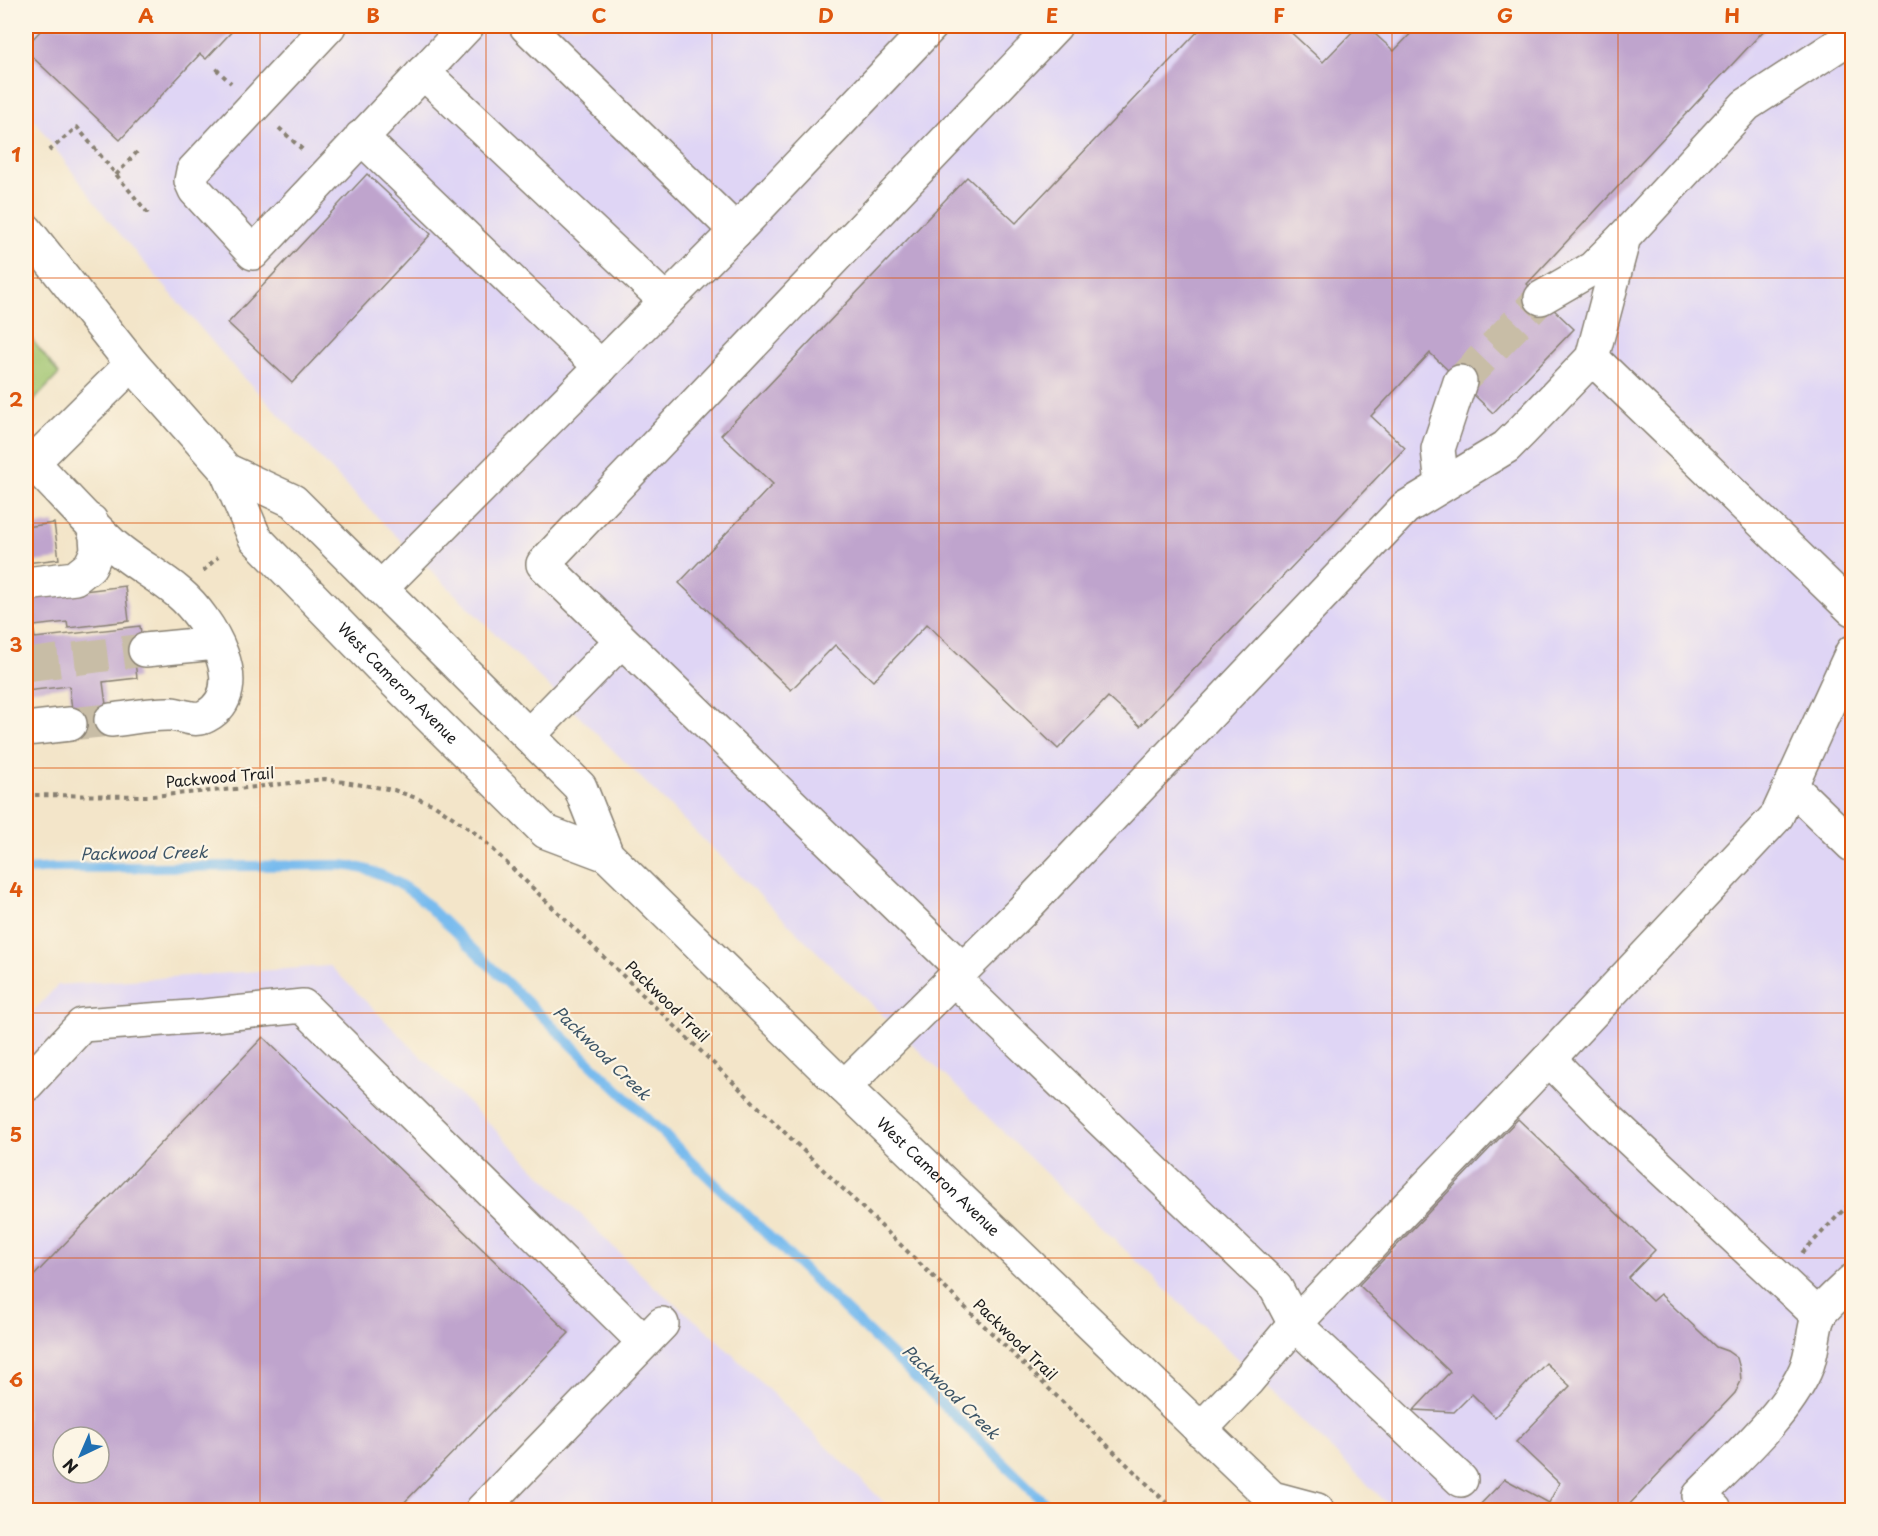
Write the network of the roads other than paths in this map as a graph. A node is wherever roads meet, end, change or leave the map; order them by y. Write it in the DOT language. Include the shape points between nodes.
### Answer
graph roads {
  1 [pos="329,26"];
  2 [pos="467,26"];
  3 [pos="526,26"];
  4 [pos="931,26"];
  5 [pos="1055,26"];
  6 [pos="1852,36"];
  7 [pos="423,72"];
  8 [pos="361,137"];
  9 [pos="26,230"];
  10 [pos="736,231"];
  11 [pos="1624,237"];
  12 [pos="1541,298"];
  13 [pos="666,300"];
  14 [pos="1592,358"];
  15 [pos="132,364"];
  16 [pos="601,367"];
  17 [pos="1460,382"];
  18 [pos="29,465"];
  19 [pos="226,470"];
  20 [pos="1442,485"];
  21 [pos="91,521"];
  22 [pos="26,584"];
  23 [pos="381,588"];
  24 [pos="1852,609"];
  25 [pos="621,641"];
  26 [pos="216,643"];
  27 [pos="145,650"];
  28 [pos="1852,652"];
  29 [pos="111,713"];
  30 [pos="26,716"];
  31 [pos="26,729"];
  32 [pos="529,735"];
  33 [pos="1791,786"];
  34 [pos="1852,845"];
  35 [pos="607,855"];
  36 [pos="957,973"];
  37 [pos="1549,1059"];
  38 [pos="26,1085"];
  39 [pos="844,1087"];
  40 [pos="1852,1281"];
  41 [pos="1819,1316"];
  42 [pos="1295,1323"];
  43 [pos="1200,1430"];
  44 [pos="1461,1480"];
  45 [pos="1275,1504"];
  46 [pos="1700,1506"];
  47 [pos="482,1510"];
  48 [pos="1317,1510"];
  1 -- 8 [label="street" via="193,171 190,181 253,253"];
  2 -- 7 [label="street"];
  3 -- 10 [label="street"];
  4 -- 10 [label="street"];
  5 -- 25 [label="street" via="543,564"];
  6 -- 11 [label="street" via="1746,105"];
  7 -- 8 [label="street"];
  7 -- 13 [label="street"];
  8 -- 16 [label="street"];
  9 -- 15 [label="street, West Cameron Avenue"];
  10 -- 13 [label="street"];
  11 -- 12 [label="street" via="1593,268"];
  11 -- 14 [label="street"];
  13 -- 16 [label="street"];
  14 -- 20 [label="street" via="1506,447"];
  14 -- 24 [label="street"];
  15 -- 18 [label="street"];
  15 -- 19 [label="street, West Cameron Avenue"];
  16 -- 23 [label="street"];
  17 -- 20 [label="street" via="1438,449"];
  18 -- 21 [label="street"];
  19 -- 23 [label="street, West Cameron Avenue" via="293,501"];
  19 -- 35 [label="street, West Cameron Avenue" via="255,538 394,681 546,832"];
  20 -- 36 [label="street" via="1405,508 1037,895"];
  21 -- 22 [label="street" via="97,551 90,566 75,578"];
  21 -- 26 [label="street" via="113,544 180,593"];
  23 -- 32 [label="street, West Cameron Avenue"];
  25 -- 32 [label="street"];
  25 -- 36 [label="street"];
  26 -- 27 [label="street"];
  26 -- 29 [label="street" via="226,670 228,690 222,704 204,717"];
  28 -- 33 [label="street"];
  30 -- 31 [label="street" via="69,717"];
  32 -- 35 [label="street, West Cameron Avenue" via="580,786"];
  33 -- 34 [label="street"];
  33 -- 37 [label="street" via="1777,816"];
  35 -- 39 [label="street, West Cameron Avenue"];
  36 -- 39 [label="street"];
  36 -- 42 [label="street" via="1276,1288"];
  37 -- 41 [label="street"];
  37 -- 42 [label="street"];
  38 -- 47 [label="street" via="82,1025 303,1006 653,1333"];
  39 -- 43 [label="street, West Cameron Avenue"];
  40 -- 41 [label="street"];
  41 -- 46 [label="street" via="1805,1371 1788,1400"];
  42 -- 43 [label="street"];
  42 -- 44 [label="street"];
  43 -- 45 [label="street, West Cameron Avenue"];
  45 -- 48 [label="street, West Cameron Avenue"];
}
